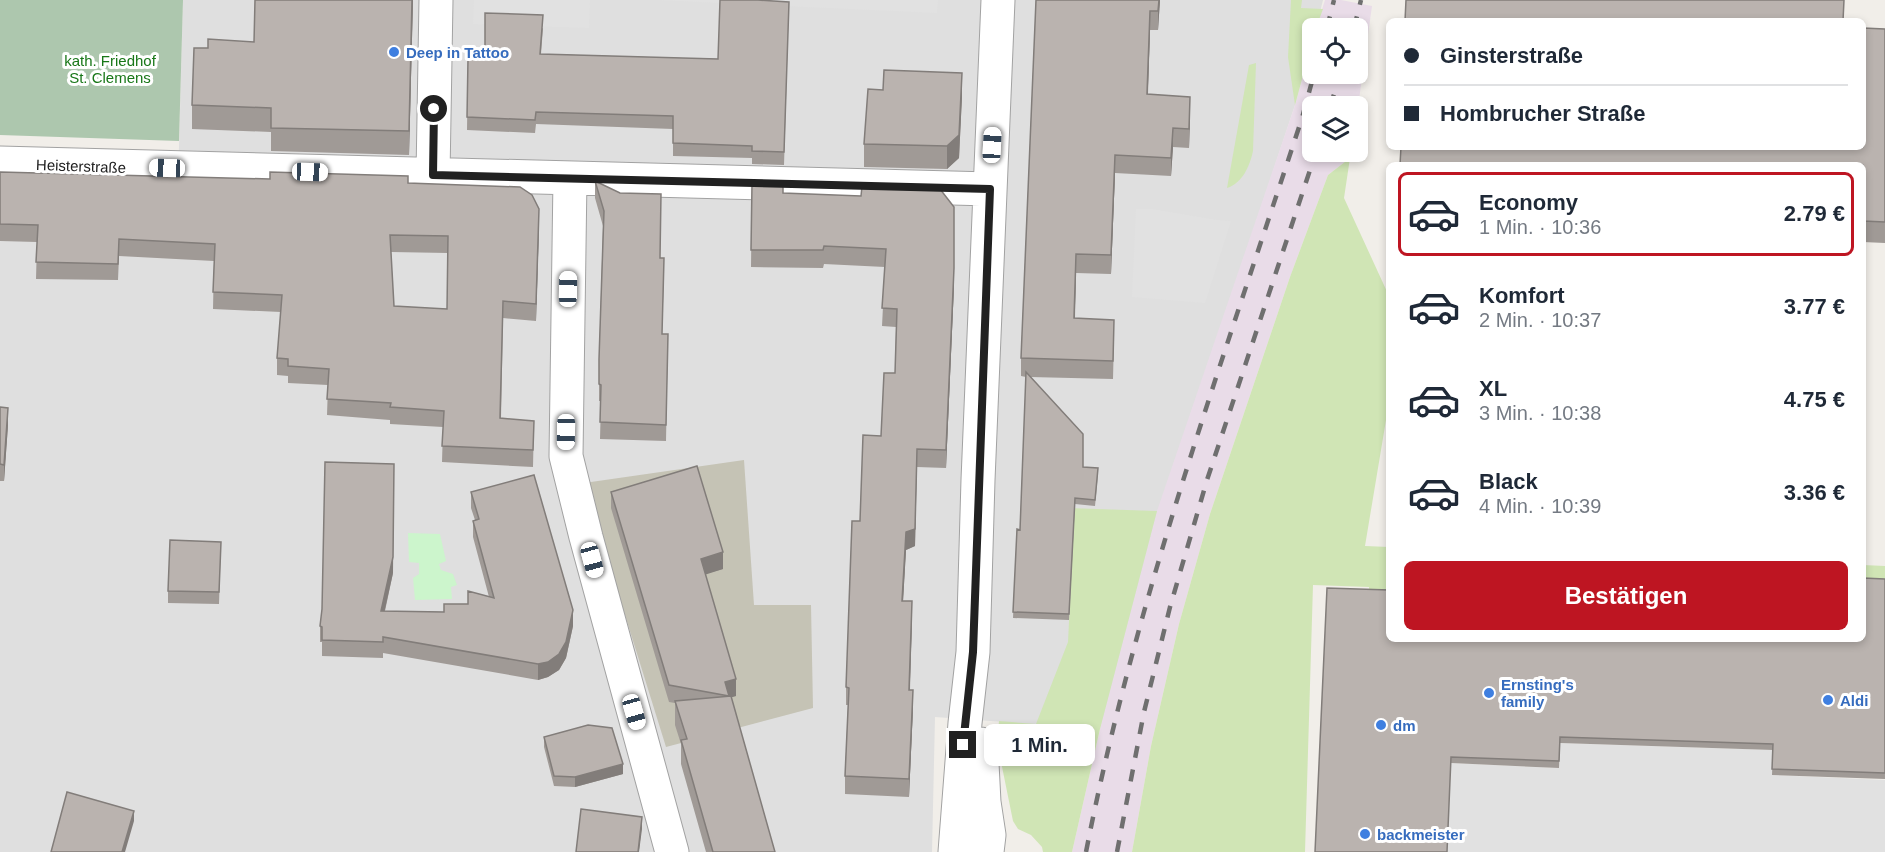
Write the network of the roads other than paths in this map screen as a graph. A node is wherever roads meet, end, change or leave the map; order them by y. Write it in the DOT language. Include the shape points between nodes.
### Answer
graph roads {
  1 [pos="436,0"];
  2 [pos="998,0"];
  3 [pos="0,164"];
  4 [pos="433,175"];
  5 [pos="570,178"];
  6 [pos="990,189"];
  7 [pos="973,652"];
  8 [pos="672,852"];
  9 [pos="955,852"];
  10 [pos="987,852"];
  1 -- 4 [label="street"];
  2 -- 6 [label="street"];
  3 -- 4 [label="street, Heisterstraße"];
  4 -- 5 [label="street, Heisterstraße"];
  5 -- 6 [label="street, Heisterstraße"];
  5 -- 8 [label="street" via="566,456"];
  6 -- 7 [label="street"];
  7 -- 9 [label="street"];
  7 -- 10 [label="street" via="989,835"];
}
